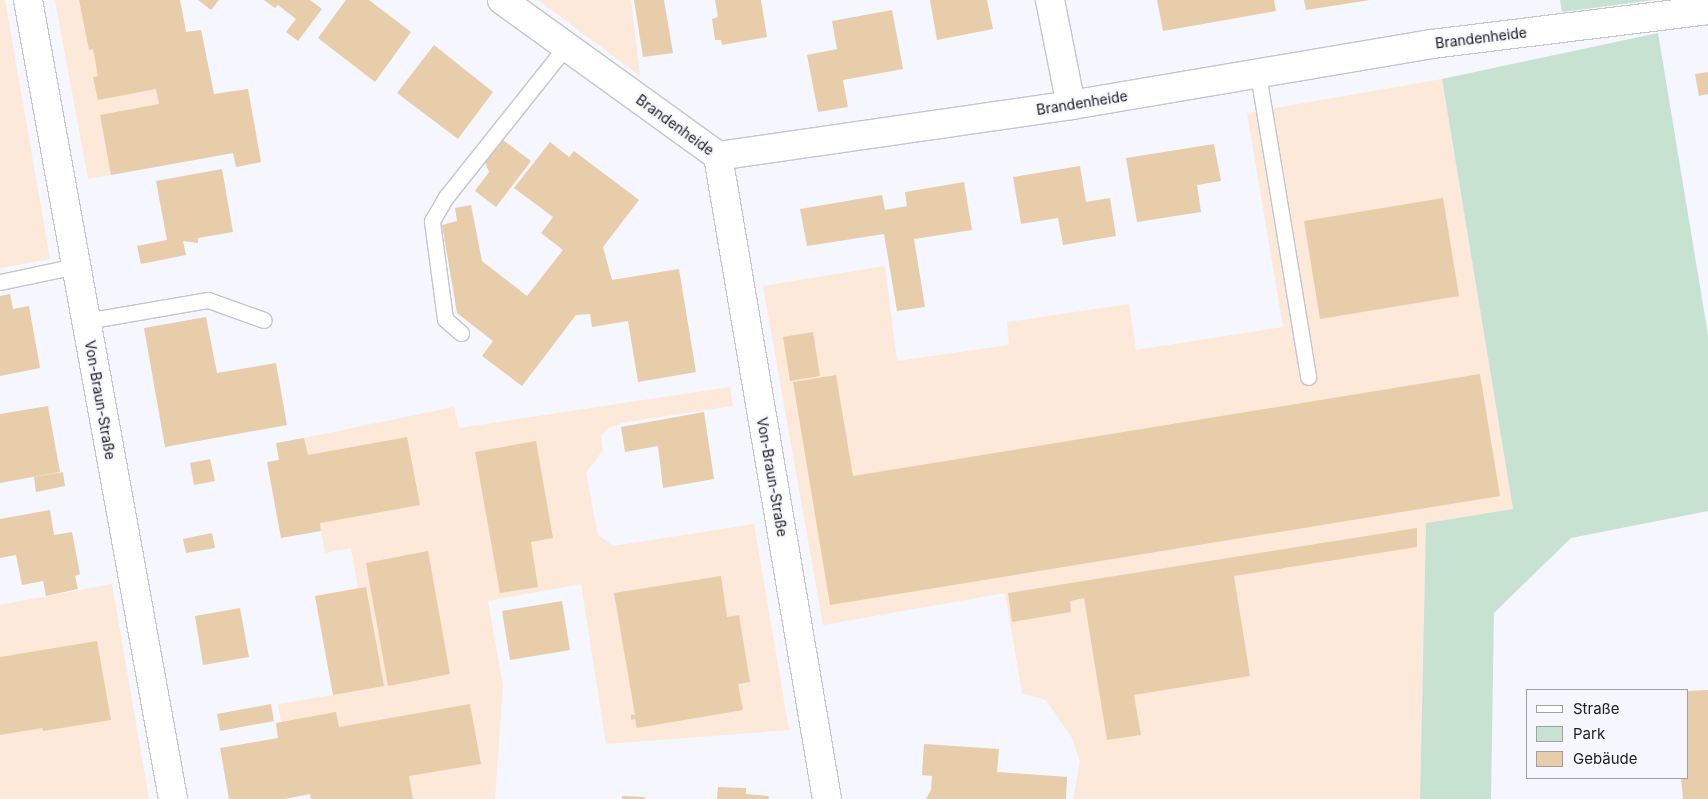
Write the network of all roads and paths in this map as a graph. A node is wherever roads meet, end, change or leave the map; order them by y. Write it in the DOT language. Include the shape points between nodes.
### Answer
graph roads {
  1 [pos="28,0"];
  2 [pos="502,0"];
  3 [pos="1050,0"];
  4 [pos="1708,10"];
  5 [pos="566,46"];
  6 [pos="1258,74"];
  7 [pos="1071,105"];
  8 [pos="718,156"];
  9 [pos="76,266"];
  10 [pos="0,282"];
  11 [pos="264,320"];
  12 [pos="86,321"];
  13 [pos="461,333"];
  14 [pos="1308,377"];
  15 [pos="173,799"];
  16 [pos="827,799"];
  1 -- 9 [label="street, Von-Braun-Straße"];
  2 -- 5 [label="street, Brandenheide"];
  3 -- 7 [label="street"];
  4 -- 6 [label="street, Brandenheide" via="1432,44"];
  5 -- 8 [label="street, Brandenheide"];
  5 -- 13 [label="lane" via="446,197 432,221 445,319"];
  6 -- 7 [label="street, Brandenheide"];
  6 -- 14 [label="lane"];
  7 -- 8 [label="street, Brandenheide"];
  8 -- 16 [label="street, Von-Braun-Straße"];
  9 -- 10 [label="lane"];
  9 -- 12 [label="street, Von-Braun-Straße"];
  11 -- 12 [label="lane" via="208,300"];
  12 -- 15 [label="street, Von-Braun-Straße"];
}
